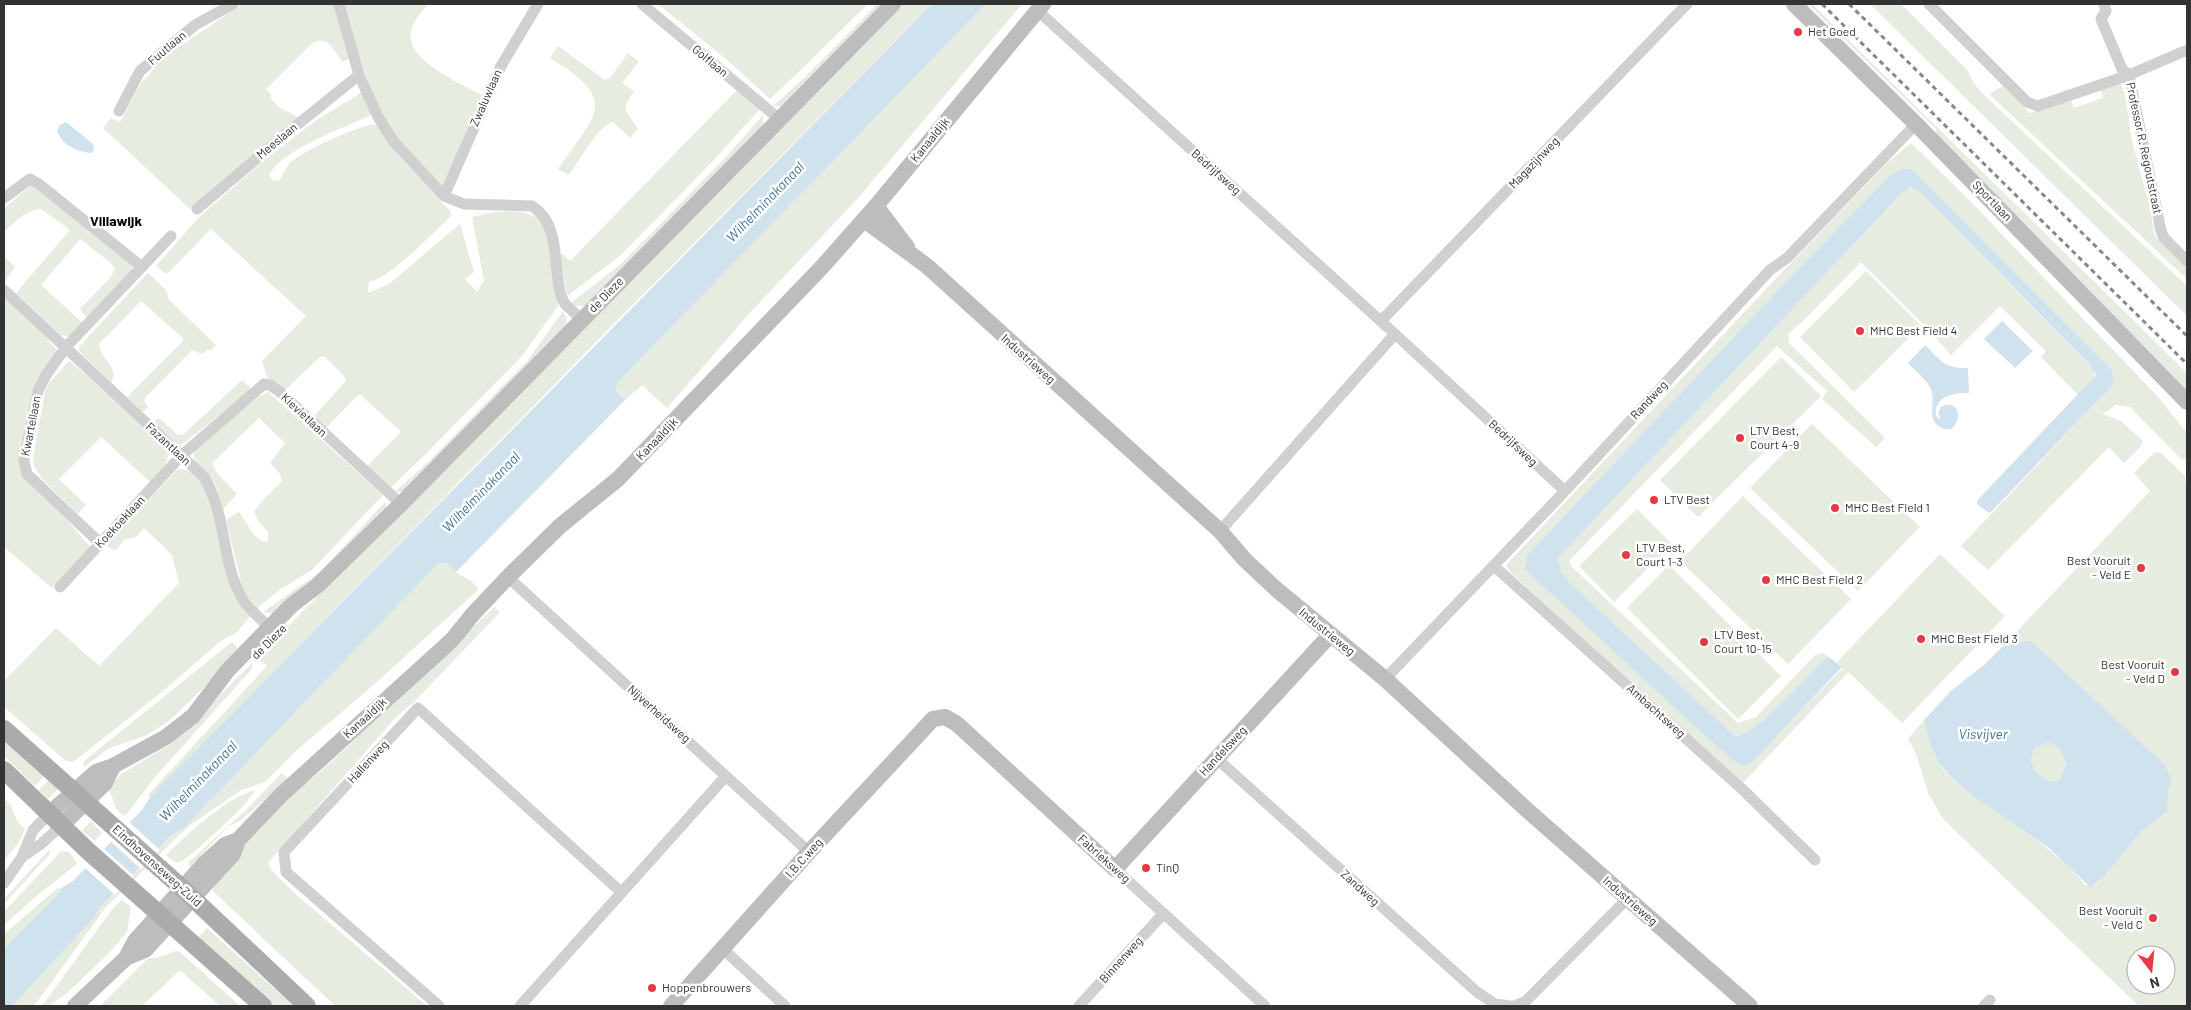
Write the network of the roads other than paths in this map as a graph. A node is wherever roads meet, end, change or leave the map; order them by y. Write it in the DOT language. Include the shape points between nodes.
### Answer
graph roads {
  1 [pos="233,4"];
  2 [pos="339,4"];
  3 [pos="538,4"];
  4 [pos="642,4"];
  5 [pos="893,4"];
  6 [pos="1687,4"];
  7 [pos="1794,4"];
  8 [pos="1928,4"];
  9 [pos="2104,4"];
  10 [pos="1040,7"];
  11 [pos="2187,50"];
  12 [pos="359,75"];
  13 [pos="2129,75"];
  14 [pos="120,111"];
  15 [pos="778,118"];
  16 [pos="1916,124"];
  17 [pos="444,196"];
  18 [pos="4,198"];
  19 [pos="876,206"];
  20 [pos="197,209"];
  21 [pos="864,220"];
  22 [pos="171,236"];
  23 [pos="910,252"];
  24 [pos="2187,261"];
  25 [pos="142,267"];
  26 [pos="4,290"];
  27 [pos="582,320"];
  28 [pos="1381,321"];
  29 [pos="1395,334"];
  30 [pos="66,347"];
  31 [pos="2187,402"];
  32 [pos="181,456"];
  33 [pos="1565,491"];
  34 [pos="401,504"];
  35 [pos="1220,531"];
  36 [pos="100,543"];
  37 [pos="1494,566"];
  38 [pos="508,577"];
  39 [pos="60,587"];
  40 [pos="274,630"];
  41 [pos="1331,634"];
  42 [pos="1385,679"];
  43 [pos="940,716"];
  44 [pos="4,729"];
  45 [pos="1216,758"];
  46 [pos="4,770"];
  47 [pos="726,776"];
  48 [pos="80,797"];
  49 [pos="56,820"];
  50 [pos="809,852"];
  51 [pos="22,857"];
  52 [pos="1815,860"];
  53 [pos="1115,868"];
  54 [pos="4,883"];
  55 [pos="620,892"];
  56 [pos="187,893"];
  57 [pos="1627,899"];
  58 [pos="1163,914"];
  59 [pos="165,918"];
  60 [pos="723,948"];
  61 [pos="75,1006"];
  62 [pos="264,1006"];
  63 [pos="307,1006"];
  64 [pos="439,1006"];
  65 [pos="520,1006"];
  66 [pos="671,1006"];
  67 [pos="786,1006"];
  68 [pos="1079,1006"];
  69 [pos="1265,1006"];
  70 [pos="1510,1006"];
  71 [pos="1514,1006"];
  72 [pos="1750,1006"];
  1 -- 14 [label="street, Fuutlaan" via="195,25 140,71"];
  2 -- 12 [label="street"];
  3 -- 17 [label="street, Zwaluwlaan" via="501,66"];
  4 -- 15 [label="street, Golflaan"];
  5 -- 15 [label="street, de Dieze"];
  6 -- 28 [label="street, Magazijnweg"];
  7 -- 16 [label="street, Sportlaan"];
  8 -- 13 [label="street" via="2027,102 2038,106"];
  9 -- 13 [label="street, Professor R. Regoutstraat" via="2106,11 2101,18 2122,69"];
  10 -- 19 [label="street, Kanaaldijk"];
  10 -- 28 [label="street, Bedrijfsweg"];
  11 -- 13 [label="street"];
  12 -- 17 [label="street" via="378,117 394,142"];
  12 -- 20 [label="street, Meeslaan"];
  13 -- 24 [label="street, Professor R. Regoutstraat" via="2161,231"];
  15 -- 27 [label="street, de Dieze"];
  16 -- 31 [label="street, Sportlaan"];
  16 -- 33 [label="street, Randweg" via="1787,258 1770,270"];
  17 -- 27 [label="street" via="464,204 532,206 541,212 552,230 561,296"];
  18 -- 25 [label="street" via="30,179"];
  19 -- 21 [label="street, Kanaaldijk"];
  19 -- 23 [label="street, Industrieweg"];
  21 -- 23 [label="street, Industrieweg" via="898,247"];
  21 -- 38 [label="street, Kanaaldijk" via="618,479 560,526"];
  22 -- 25 [label="street, Kwartellaan"];
  23 -- 35 [label="street, Industrieweg"];
  25 -- 30 [label="street, Kwartellaan"];
  26 -- 30 [label="street, Fazantlaan"];
  27 -- 34 [label="street, de Dieze"];
  28 -- 29 [label="street, Bedrijfsweg"];
  29 -- 33 [label="street, Bedrijfsweg"];
  29 -- 35 [label="street"];
  30 -- 32 [label="street, Fazantlaan"];
  30 -- 36 [label="street, Kwartellaan" via="38,391 24,461 27,474"];
  32 -- 34 [label="street, Kievietlaan" via="264,384 270,385"];
  32 -- 36 [label="street, Koekoeklaan"];
  32 -- 40 [label="street, Fazantlaan" via="212,489 238,589 249,607"];
  33 -- 37 [label="street, Randweg"];
  34 -- 40 [label="street, de Dieze" via="317,586 299,612"];
  35 -- 41 [label="street, Industrieweg" via="1276,589"];
  36 -- 39 [label="street, Koekoeklaan"];
  37 -- 42 [label="street, Randweg"];
  37 -- 52 [label="street, Ambachtsweg" via="1742,789"];
  38 -- 47 [label="street, Nijverheidsweg"];
  38 -- 56 [label="street, Kanaaldijk" via="452,640 329,751 238,840 233,854"];
  40 -- 48 [label="street, de Dieze" via="234,677 213,691 193,716 166,737 96,772"];
  41 -- 42 [label="street, Industrieweg"];
  41 -- 45 [label="street, Handelsweg"];
  42 -- 57 [label="street, Industrieweg"];
  43 -- 50 [label="street, I.B.C.weg" via="928,723"];
  43 -- 53 [label="street, Fabrieksweg" via="957,724"];
  44 -- 48 [label="main road, Eindhovenseweg-Zuid"];
  45 -- 53 [label="street, Handelsweg"];
  45 -- 70 [label="street, Zandweg" via="1477,992 1495,1004"];
  46 -- 49 [label="main road"];
  47 -- 50 [label="street, Nijverheidsweg"];
  47 -- 55 [label="street"];
  48 -- 49 [label="street, de Dieze"];
  48 -- 56 [label="main road, Eindhovenseweg-Zuid"];
  49 -- 51 [label="street" via="43,843"];
  49 -- 51 [label="street" via="32,830"];
  49 -- 59 [label="main road"];
  50 -- 60 [label="street, I.B.C.weg"];
  51 -- 54 [label="street"];
  53 -- 58 [label="street, Fabrieksweg"];
  55 -- 64 [label="street, Hallenweg" via="418,708 284,852 286,872"];
  55 -- 65 [label="street"];
  56 -- 59 [label="street, Kanaaldijk"];
  56 -- 63 [label="main road, Eindhovenseweg-Zuid"];
  57 -- 71 [label="street" via="1526,1001"];
  57 -- 72 [label="street, Industrieweg"];
  58 -- 68 [label="street, Binnenweg"];
  58 -- 69 [label="street, Fabrieksweg"];
  59 -- 61 [label="street, Kanaaldijk" via="135,940 126,958"];
  59 -- 62 [label="main road"];
  60 -- 66 [label="street, I.B.C.weg"];
  60 -- 67 [label="street"];
}
